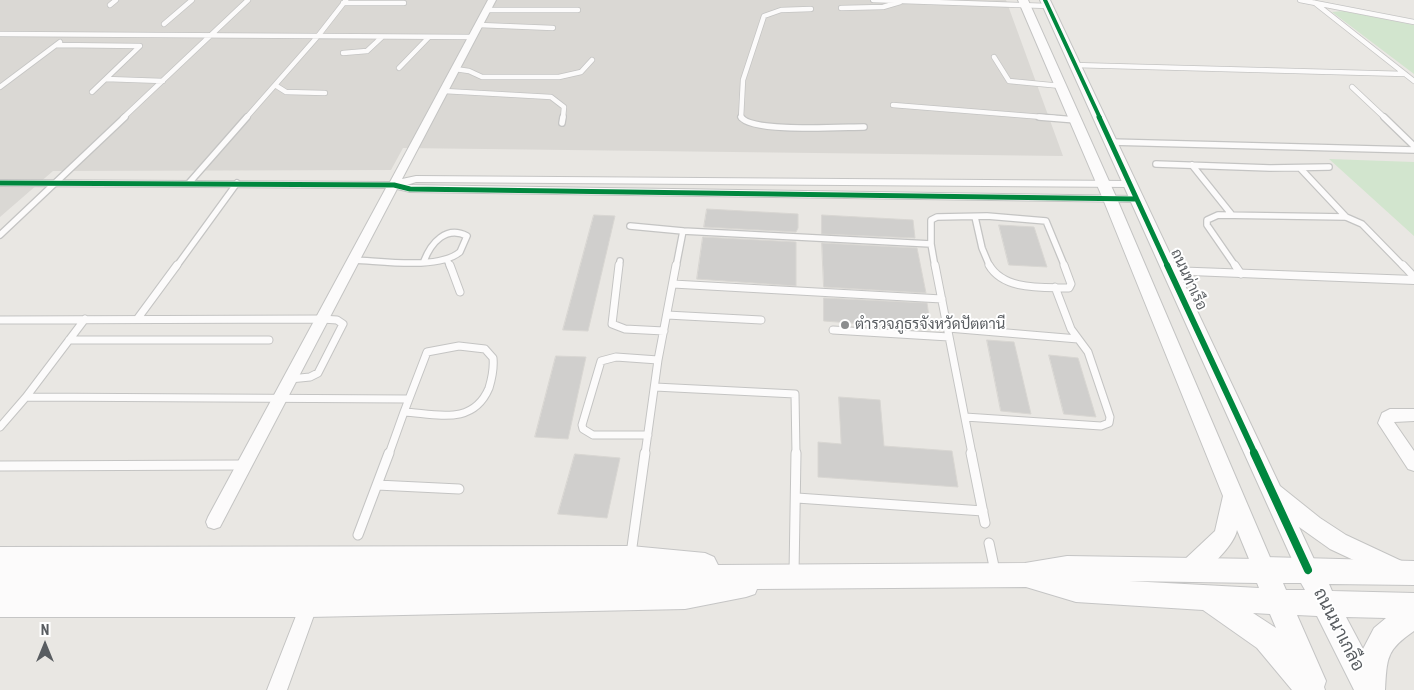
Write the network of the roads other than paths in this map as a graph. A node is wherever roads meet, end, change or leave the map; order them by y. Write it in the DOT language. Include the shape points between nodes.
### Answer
graph roads {
  1 [pos="116,0"];
  2 [pos="192,0"];
  3 [pos="248,0"];
  4 [pos="873,0"];
  5 [pos="1300,0"];
  6 [pos="345,1"];
  7 [pos="368,1"];
  8 [pos="903,1"];
  9 [pos="1025,2"];
  10 [pos="404,3"];
  11 [pos="1046,3"];
  12 [pos="1315,3"];
  13 [pos="110,5"];
  14 [pos="489,5"];
  15 [pos="841,8"];
  16 [pos="811,9"];
  17 [pos="578,10"];
  18 [pos="1414,22"];
  19 [pos="164,24"];
  20 [pos="478,26"];
  21 [pos="553,28"];
  22 [pos="0,34"];
  23 [pos="70,34"];
  24 [pos="212,36"];
  25 [pos="318,36"];
  26 [pos="382,37"];
  27 [pos="428,37"];
  28 [pos="472,37"];
  29 [pos="56,45"];
  30 [pos="343,53"];
  31 [pos="994,57"];
  32 [pos="592,60"];
  33 [pos="1074,65"];
  34 [pos="399,68"];
  35 [pos="455,69"];
  36 [pos="1405,74"];
  37 [pos="106,79"];
  38 [pos="163,81"];
  39 [pos="1414,81"];
  40 [pos="275,85"];
  41 [pos="1061,86"];
  42 [pos="0,87"];
  43 [pos="1352,87"];
  44 [pos="444,91"];
  45 [pos="92,92"];
  46 [pos="325,93"];
  47 [pos="893,105"];
  48 [pos="1076,120"];
  49 [pos="562,123"];
  50 [pos="864,127"];
  51 [pos="1110,142"];
  52 [pos="1414,146"];
  53 [pos="1414,150"];
  54 [pos="1156,164"];
  55 [pos="1192,165"];
  56 [pos="1329,167"];
  57 [pos="1300,168"];
  58 [pos="0,183"];
  59 [pos="56,183"];
  60 [pos="189,183"];
  61 [pos="237,183"];
  62 [pos="394,185"];
  63 [pos="1107,192"];
  64 [pos="1132,192"];
  65 [pos="1232,215"];
  66 [pos="975,217"];
  67 [pos="1346,217"];
  68 [pos="630,226"];
  69 [pos="683,231"];
  70 [pos="0,235"];
  71 [pos="931,244"];
  72 [pos="447,259"];
  73 [pos="354,260"];
  74 [pos="424,261"];
  75 [pos="620,261"];
  76 [pos="1170,271"];
  77 [pos="1241,274"];
  78 [pos="1414,278"];
  79 [pos="673,284"];
  80 [pos="1056,287"];
  81 [pos="460,292"];
  82 [pos="942,299"];
  83 [pos="667,315"];
  84 [pos="138,318"];
  85 [pos="85,319"];
  86 [pos="0,320"];
  87 [pos="322,320"];
  88 [pos="761,320"];
  89 [pos="948,328"];
  90 [pos="833,330"];
  91 [pos="664,331"];
  92 [pos="949,336"];
  93 [pos="1078,339"];
  94 [pos="69,340"];
  95 [pos="269,340"];
  96 [pos="658,360"];
  97 [pos="290,379"];
  98 [pos="655,387"];
  99 [pos="26,397"];
  100 [pos="279,399"];
  101 [pos="408,399"];
  102 [pos="404,412"];
  103 [pos="1414,415"];
  104 [pos="965,417"];
  105 [pos="0,428"];
  106 [pos="648,435"];
  107 [pos="1414,464"];
  108 [pos="243,465"];
  109 [pos="0,466"];
  110 [pos="377,485"];
  111 [pos="1271,488"];
  112 [pos="459,490"];
  113 [pos="1234,495"];
  114 [pos="797,498"];
  115 [pos="983,512"];
  116 [pos="214,522"];
  117 [pos="985,523"];
  118 [pos="358,536"];
  119 [pos="989,543"];
  120 [pos="631,558"];
  121 [pos="0,559"];
  122 [pos="1190,569"];
  123 [pos="1264,569"];
  124 [pos="1308,570"];
  125 [pos="1409,573"];
  126 [pos="995,574"];
  127 [pos="1025,575"];
  128 [pos="794,576"];
  129 [pos="0,582"];
  130 [pos="1207,598"];
  131 [pos="1279,602"];
  132 [pos="0,604"];
  133 [pos="308,604"];
  134 [pos="1324,604"];
  135 [pos="1414,606"];
  136 [pos="1414,615"];
  137 [pos="277,690"];
  138 [pos="1311,690"];
  139 [pos="1316,690"];
  140 [pos="1370,690"];
  1 -- 13 [label="lane"];
  2 -- 19 [label="lane"];
  3 -- 24 [label="lane"];
  4 -- 8 [label="lane"];
  5 -- 12 [label="lane"];
  6 -- 7 [label="lane"];
  6 -- 25 [label="lane"];
  7 -- 10 [label="lane"];
  8 -- 9 [label="lane"];
  8 -- 15 [label="lane" via="883,6"];
  9 -- 11 [label="lane"];
  9 -- 41 [label="street"];
  11 -- 33 [label="street, ถนนท่าเรือ"];
  12 -- 18 [label="lane"];
  12 -- 36 [label="lane"];
  14 -- 17 [label="lane"];
  14 -- 20 [label="street"];
  16 -- 50 [label="lane" via="781,10 764,16 743,80 741,119 747,123 771,126"];
  20 -- 21 [label="lane"];
  20 -- 28 [label="street"];
  22 -- 23 [label="lane"];
  23 -- 24 [label="lane"];
  23 -- 29 [label="lane"];
  24 -- 25 [label="lane"];
  24 -- 38 [label="lane"];
  25 -- 26 [label="lane"];
  25 -- 40 [label="lane"];
  26 -- 27 [label="lane"];
  26 -- 30 [label="lane" via="367,51"];
  27 -- 28 [label="lane"];
  27 -- 34 [label="lane" via="404,58"];
  28 -- 35 [label="street"];
  29 -- 37 [label="lane" via="140,46"];
  29 -- 42 [label="lane"];
  31 -- 41 [label="lane" via="1009,81"];
  32 -- 35 [label="lane" via="580,72 558,77 482,77"];
  33 -- 36 [label="lane"];
  33 -- 51 [label="street, ถนนท่าเรือ"];
  35 -- 44 [label="street"];
  36 -- 39 [label="lane"];
  37 -- 38 [label="lane"];
  37 -- 45 [label="lane"];
  38 -- 59 [label="lane"];
  40 -- 46 [label="lane" via="286,92"];
  40 -- 60 [label="lane"];
  41 -- 48 [label="street"];
  43 -- 52 [label="lane"];
  44 -- 49 [label="lane" via="552,97 564,107"];
  44 -- 62 [label="street"];
  47 -- 48 [label="lane"];
  48 -- 63 [label="street"];
  51 -- 53 [label="lane"];
  51 -- 64 [label="street, ถนนท่าเรือ"];
  54 -- 55 [label="lane"];
  55 -- 57 [label="lane"];
  55 -- 65 [label="lane"];
  56 -- 57 [label="lane"];
  57 -- 67 [label="lane"];
  58 -- 59 [label="street"];
  59 -- 60 [label="street"];
  59 -- 70 [label="lane"];
  60 -- 61 [label="street"];
  61 -- 62 [label="street"];
  61 -- 84 [label="lane"];
  62 -- 63 [label="street" via="419,189"];
  62 -- 73 [label="street"];
  63 -- 64 [label="street"];
  63 -- 64 [label="street"];
  63 -- 113 [label="street"];
  64 -- 76 [label="street, ถนนท่าเรือ"];
  65 -- 67 [label="lane"];
  65 -- 77 [label="lane" via="1210,218 1207,225"];
  66 -- 71 [label="lane" via="932,218"];
  66 -- 80 [label="lane" via="985,258 996,275 1013,283"];
  66 -- 80 [label="lane" via="1046,221 1071,284 1069,288"];
  67 -- 78 [label="lane" via="1362,224"];
  68 -- 69 [label="lane"];
  69 -- 71 [label="lane"];
  69 -- 79 [label="lane"];
  71 -- 82 [label="lane"];
  72 -- 74 [label="lane"];
  72 -- 74 [label="lane" via="463,249 468,238 465,234 445,235 436,240"];
  72 -- 81 [label="lane"];
  73 -- 74 [label="lane"];
  73 -- 87 [label="street"];
  75 -- 91 [label="lane" via="612,324 625,329"];
  76 -- 77 [label="street"];
  76 -- 111 [label="street, ถนนท่าเรือ"];
  77 -- 78 [label="street"];
  79 -- 82 [label="lane"];
  79 -- 83 [label="lane"];
  80 -- 93 [label="lane" via="1064,315"];
  82 -- 89 [label="lane"];
  83 -- 88 [label="lane"];
  83 -- 91 [label="lane"];
  84 -- 85 [label="lane"];
  84 -- 87 [label="lane"];
  85 -- 86 [label="lane"];
  85 -- 94 [label="lane"];
  87 -- 97 [label="street"];
  87 -- 97 [label="lane" via="337,320 343,324 321,370 310,377"];
  89 -- 92 [label="lane"];
  89 -- 93 [label="lane"];
  90 -- 92 [label="lane"];
  91 -- 96 [label="lane"];
  92 -- 104 [label="lane"];
  93 -- 104 [label="lane" via="1088,352 1110,417 1109,423 1101,426"];
  94 -- 95 [label="lane"];
  94 -- 99 [label="lane"];
  96 -- 98 [label="lane"];
  96 -- 106 [label="lane" via="616,357 601,361 582,425 594,435"];
  97 -- 100 [label="street"];
  98 -- 106 [label="lane"];
  98 -- 114 [label="lane" via="793,392 796,401"];
  99 -- 100 [label="lane"];
  99 -- 105 [label="lane"];
  100 -- 101 [label="lane"];
  100 -- 108 [label="street"];
  101 -- 102 [label="lane"];
  101 -- 102 [label="lane" via="427,352 434,347 478,346 489,351 494,360 487,392 472,411 448,414"];
  102 -- 110 [label="lane"];
  103 -- 107 [label="street" via="1390,415 1386,423"];
  104 -- 115 [label="lane"];
  106 -- 120 [label="lane"];
  108 -- 109 [label="lane"];
  108 -- 116 [label="street"];
  110 -- 112 [label="lane"];
  110 -- 118 [label="lane"];
  111 -- 124 [label="street, ถนนท่าเรือ"];
  111 -- 125 [label="street" via="1312,526 1338,542"];
  113 -- 122 [label="street" via="1225,536"];
  113 -- 123 [label="street"];
  114 -- 115 [label="lane"];
  114 -- 128 [label="lane"];
  115 -- 117 [label="lane"];
  119 -- 126 [label="lane"];
  120 -- 121 [label="main road"];
  120 -- 128 [label="main road"];
  122 -- 123 [label="main road"];
  122 -- 127 [label="main road" via="1067,568"];
  123 -- 124 [label="main road"];
  123 -- 131 [label="main road"];
  124 -- 125 [label="main road"];
  124 -- 134 [label="main road, ถนนนาเกลือ"];
  126 -- 127 [label="main road"];
  126 -- 128 [label="main road"];
  127 -- 130 [label="main road" via="1076,590"];
  128 -- 129 [label="main road"];
  128 -- 133 [label="main road" via="685,597"];
  130 -- 131 [label="main road"];
  130 -- 138 [label="main road" via="1267,638"];
  131 -- 134 [label="main road"];
  131 -- 139 [label="main road"];
  132 -- 133 [label="main road"];
  133 -- 137 [label="street"];
  134 -- 135 [label="main road"];
  134 -- 140 [label="main road, ถนนนาเกลือ"];
  136 -- 140 [label="main road" via="1387,632 1373,653"];
}
